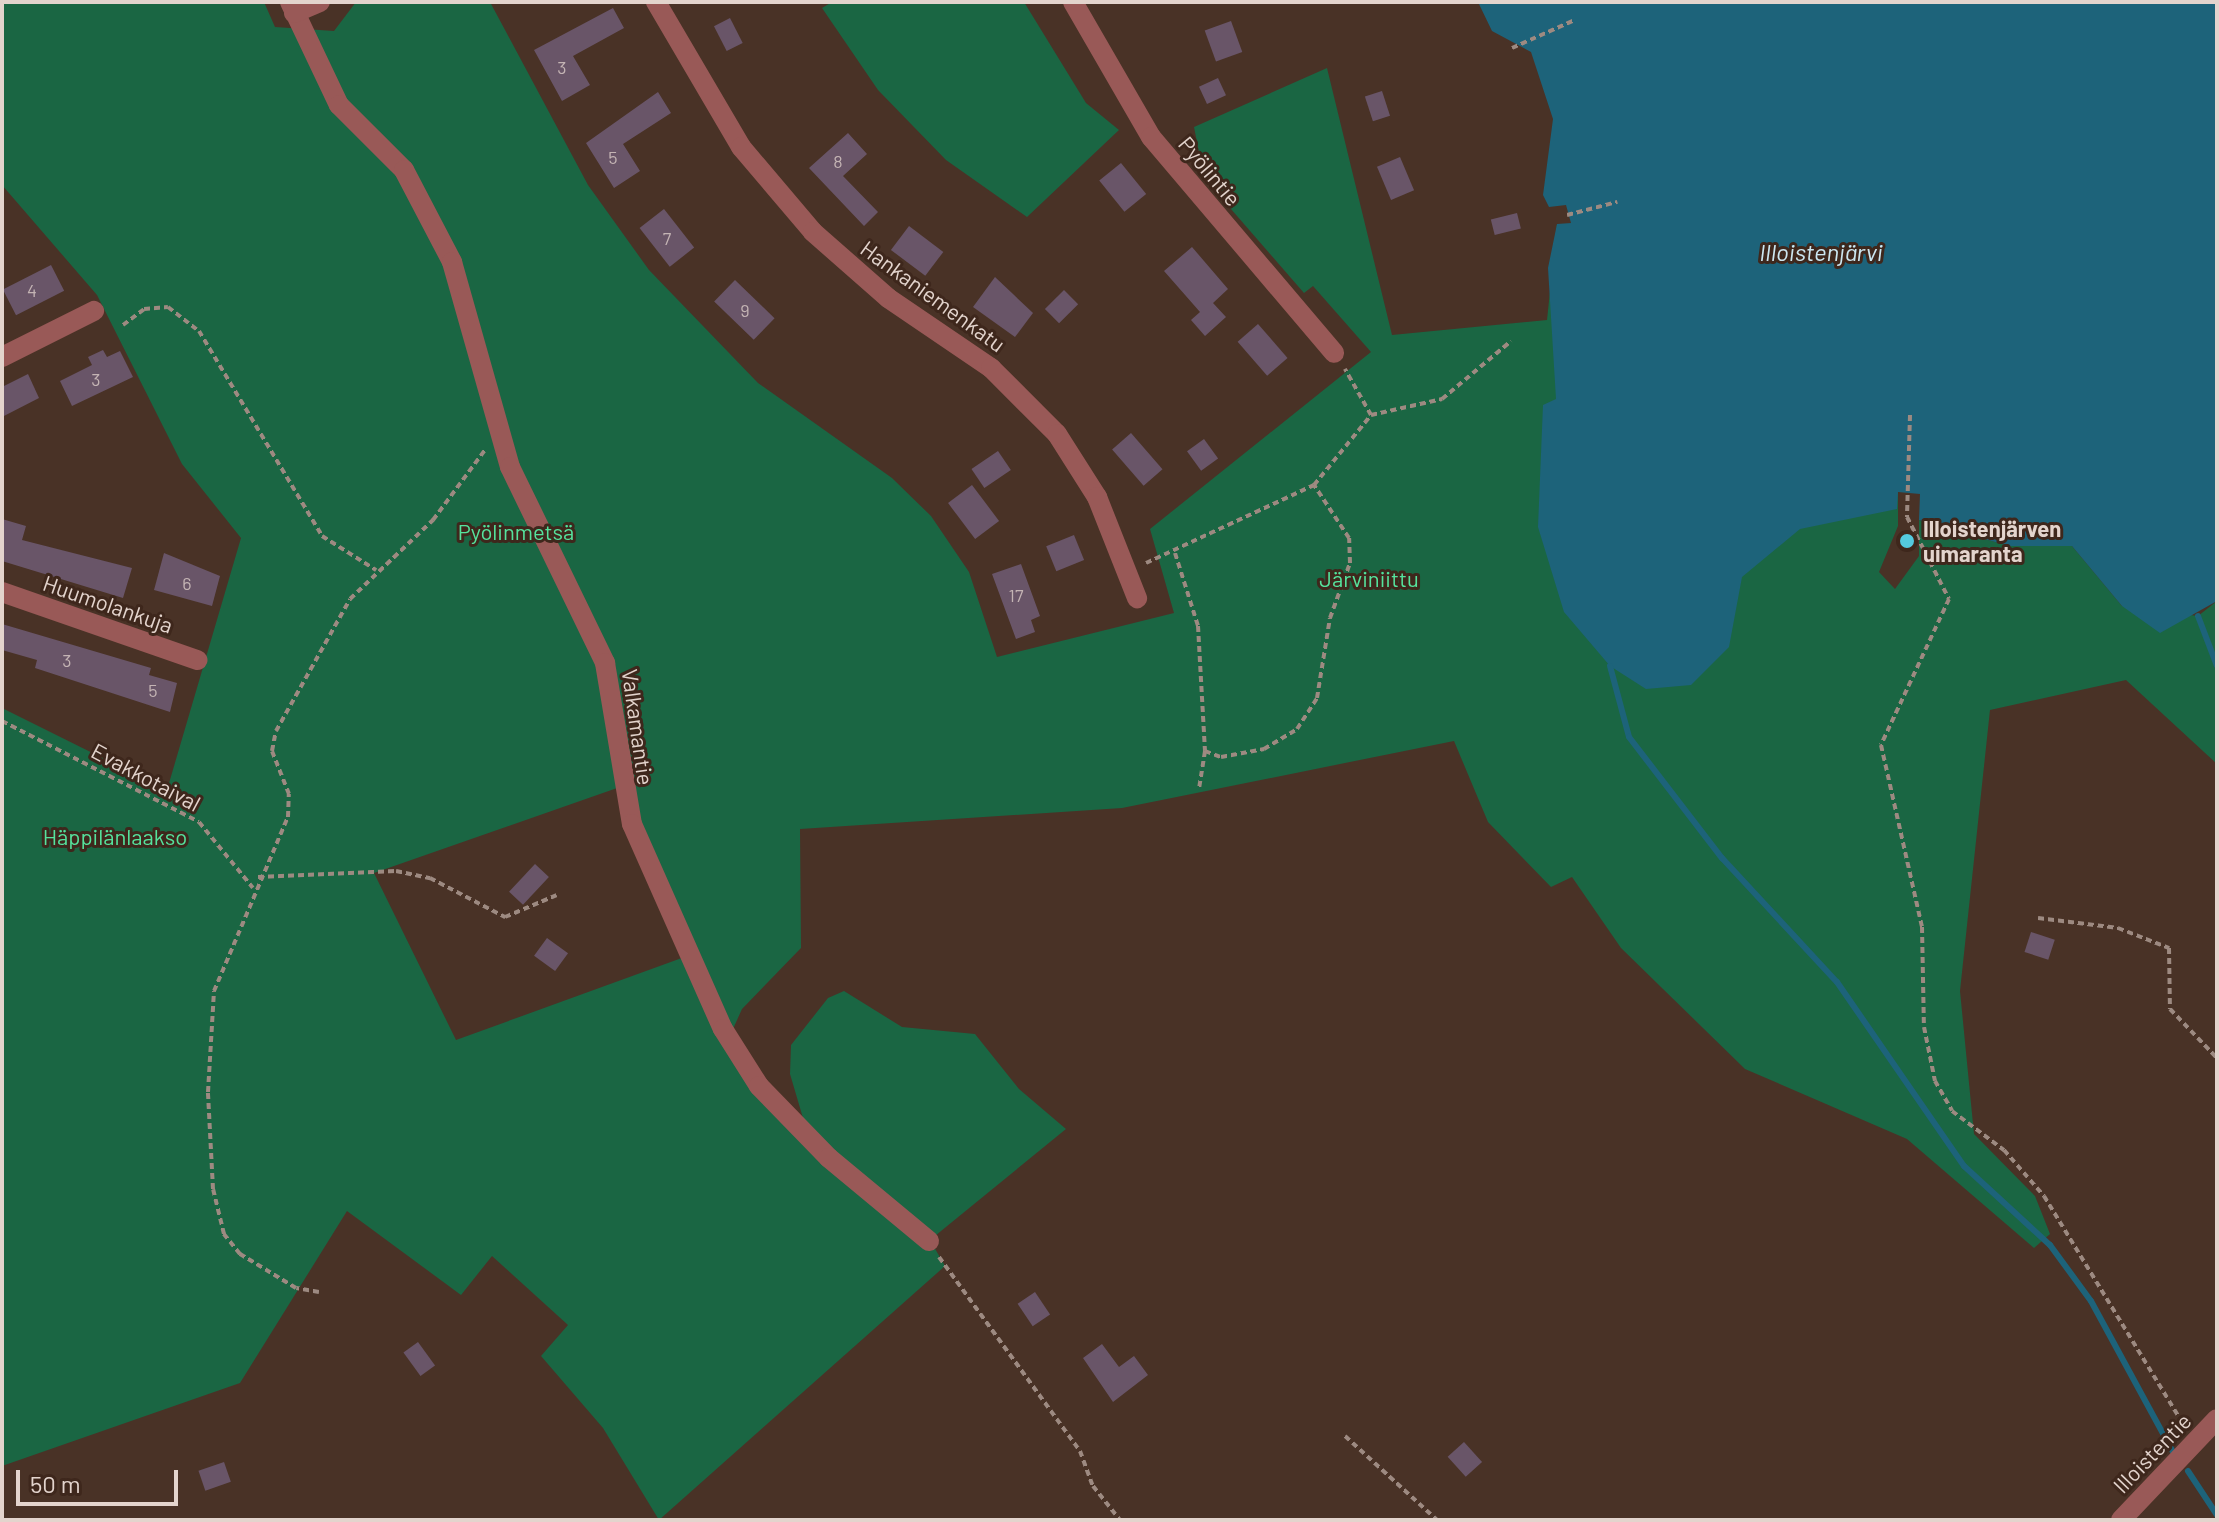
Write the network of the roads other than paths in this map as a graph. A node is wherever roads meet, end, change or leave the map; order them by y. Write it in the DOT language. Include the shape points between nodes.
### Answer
graph roads {
  1 [pos="320,2"];
  2 [pos="656,2"];
  3 [pos="1073,2"];
  4 [pos="292,8"];
  5 [pos="94,311"];
  6 [pos="2,357"];
  7 [pos="1339,360"];
  8 [pos="2,592"];
  9 [pos="1137,598"];
  10 [pos="197,660"];
  11 [pos="929,1241"];
  12 [pos="2217,1419"];
  13 [pos="2121,1520"];
  1 -- 4 [label="street"];
  2 -- 9 [label="street, Hankaniemenkatu" via="741,147 813,232 888,298 991,368 1057,434 1097,497"];
  3 -- 7 [label="street, Pyölintie" via="1151,137"];
  4 -- 11 [label="street, Valkamantie" via="339,105 404,170 447,250 475,330 498,433 605,663 632,824 735,1052 829,1158"];
  5 -- 6 [label="street"];
  8 -- 10 [label="street, Huumolankuja"];
  12 -- 13 [label="street, Illoistentie"];
}
